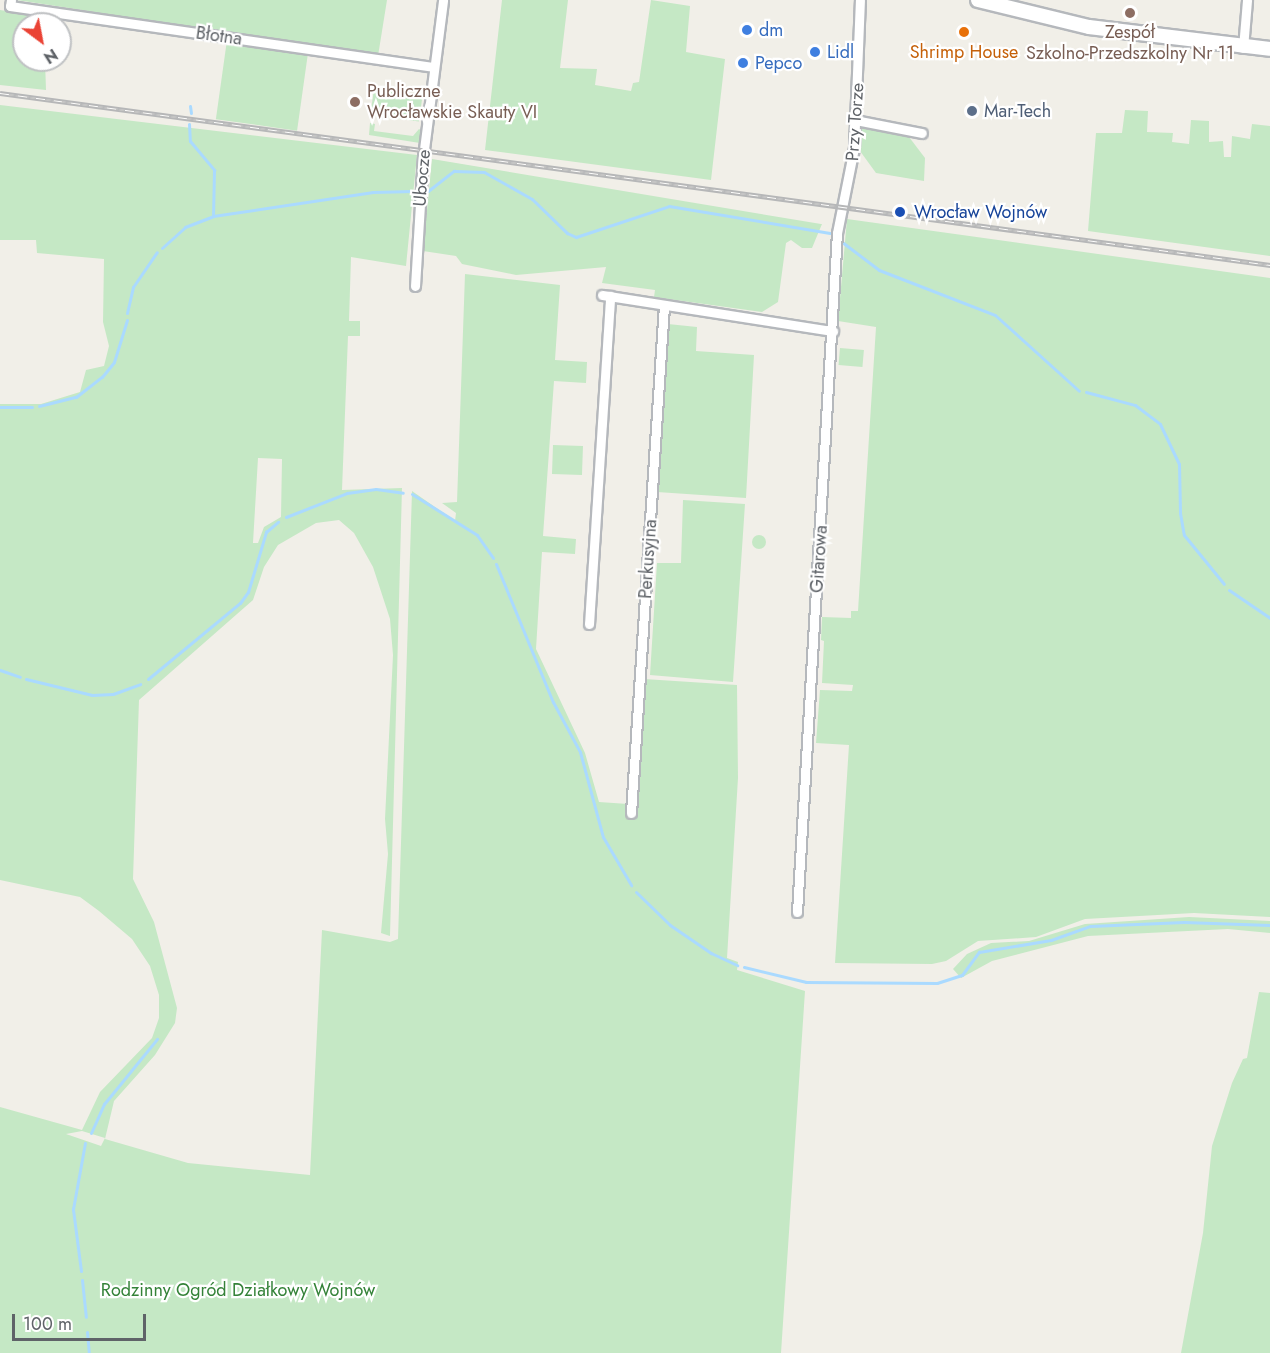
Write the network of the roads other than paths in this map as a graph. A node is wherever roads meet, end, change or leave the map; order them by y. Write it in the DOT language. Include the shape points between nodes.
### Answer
graph roads {
  1 [pos="443,0"];
  2 [pos="860,0"];
  3 [pos="978,0"];
  4 [pos="1247,0"];
  5 [pos="995,2"];
  6 [pos="10,3"];
  7 [pos="1243,48"];
  8 [pos="1270,49"];
  9 [pos="433,68"];
  10 [pos="855,120"];
  11 [pos="922,133"];
  12 [pos="843,207"];
  13 [pos="415,286"];
  14 [pos="664,305"];
  15 [pos="833,331"];
  16 [pos="589,624"];
  17 [pos="631,813"];
  18 [pos="797,912"];
  1 -- 9 [label="street, Ubocze"];
  2 -- 10 [label="street, Przy Torze"];
  3 -- 5 [label="main road"];
  4 -- 7 [label="street"];
  5 -- 7 [label="main road" via="1089,27"];
  6 -- 9 [label="street, Błotna"];
  7 -- 8 [label="main road"];
  9 -- 13 [label="street, Ubocze"];
  10 -- 11 [label="street"];
  10 -- 12 [label="street, Przy Torze"];
  12 -- 15 [label="street, Gitarowa" via="837,233"];
  14 -- 15 [label="street"];
  14 -- 16 [label="street" via="606,295"];
  14 -- 17 [label="street, Perkusyjna"];
  15 -- 18 [label="street, Gitarowa"];
}
